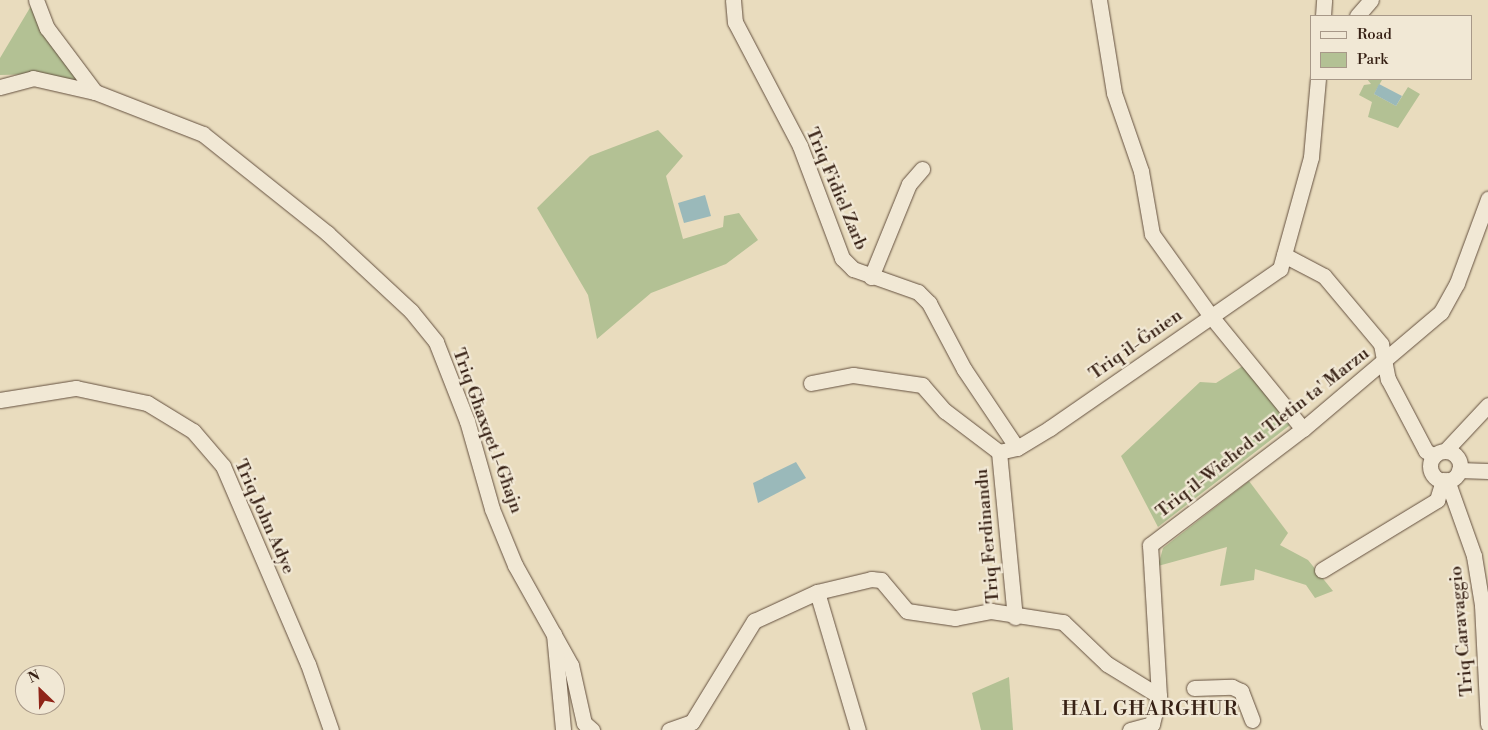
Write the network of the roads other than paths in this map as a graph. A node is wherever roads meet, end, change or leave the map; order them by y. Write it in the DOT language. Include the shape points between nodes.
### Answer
graph roads {
  1 [pos="36,0"];
  2 [pos="733,0"];
  3 [pos="1099,0"];
  4 [pos="1324,0"];
  5 [pos="1371,0"];
  6 [pos="1323,15"];
  7 [pos="1358,15"];
  8 [pos="1318,80"];
  9 [pos="0,87"];
  10 [pos="95,92"];
  11 [pos="922,169"];
  12 [pos="1488,199"];
  13 [pos="1284,255"];
  14 [pos="871,277"];
  15 [pos="1210,315"];
  16 [pos="1385,360"];
  17 [pos="811,383"];
  18 [pos="0,400"];
  19 [pos="1488,404"];
  20 [pos="1303,429"];
  21 [pos="1017,448"];
  22 [pos="999,452"];
  23 [pos="1439,454"];
  24 [pos="1488,471"];
  25 [pos="1450,477"];
  26 [pos="1322,570"];
  27 [pos="817,592"];
  28 [pos="1014,617"];
  29 [pos="554,630"];
  30 [pos="1194,688"];
  31 [pos="1159,696"];
  32 [pos="1252,720"];
  33 [pos="1488,724"];
  34 [pos="1153,727"];
  35 [pos="331,730"];
  36 [pos="563,730"];
  37 [pos="592,730"];
  38 [pos="671,730"];
  39 [pos="858,730"];
  40 [pos="1130,730"];
  1 -- 10 [label="street" via="47,28"];
  2 -- 14 [label="street, Triq Fidiel Zarb" via="735,22 800,146 842,258 853,269"];
  3 -- 15 [label="street" via="1114,93 1141,171 1152,234"];
  4 -- 6 [label="street"];
  5 -- 7 [label="street"];
  8 -- 13 [label="street, Triq il-Ġnien" via="1311,158"];
  9 -- 10 [label="street, Triq Għaxqet l-Għajn" via="33,78"];
  10 -- 29 [label="street, Triq Għaxqet l-Għajn" via="203,134 327,233 411,311 436,342 467,421 492,509 515,565"];
  11 -- 14 [label="street" via="909,184"];
  12 -- 16 [label="street, Triq il-Wieħed u Tletin ta' Marzu" via="1457,283 1441,312"];
  13 -- 15 [label="street, Triq il-Ġnien" via="1280,269"];
  13 -- 16 [label="street" via="1324,276 1381,344"];
  14 -- 21 [label="street, Triq Fidiel Zarb" via="918,292 929,303 964,368"];
  15 -- 20 [label="street"];
  15 -- 21 [label="street, Triq il-Ġnien"];
  16 -- 20 [label="street, Triq il-Wieħed u Tletin ta' Marzu"];
  16 -- 23 [label="street" via="1388,379 1426,451"];
  17 -- 22 [label="street" via="853,376 922,385 945,412"];
  18 -- 35 [label="street, Triq John Adye" via="76,388 147,403 193,431 223,466 308,664"];
  19 -- 23 [label="street"];
  20 -- 31 [label="street, Triq il-Wieħed u Tletin ta' Marzu" via="1150,544"];
  21 -- 22 [label="street, Triq il-Ġnien"];
  22 -- 28 [label="street, Triq Ferdinandu"];
  23 -- 25 [label="street" via="1430,469"];
  23 -- 25 [label="street" via="1457,457"];
  24 -- 25 [label="street"];
  25 -- 26 [label="street" via="1437,500"];
  25 -- 33 [label="street, Triq Caravaggio" via="1474,556 1482,605"];
  27 -- 28 [label="street" via="881,580 907,612 955,618 991,611"];
  27 -- 38 [label="street" via="754,622 692,722"];
  27 -- 39 [label="street"];
  28 -- 31 [label="street" via="1063,622 1107,664"];
  29 -- 36 [label="street" via="554,669"];
  29 -- 37 [label="street, Triq Għaxqet l-Għajn" via="571,665 584,723"];
  30 -- 32 [label="street" via="1232,687 1241,691"];
  31 -- 34 [label="street, Triq il-Wieħed u Tletin ta' Marzu"];
  34 -- 40 [label="street"];
}
